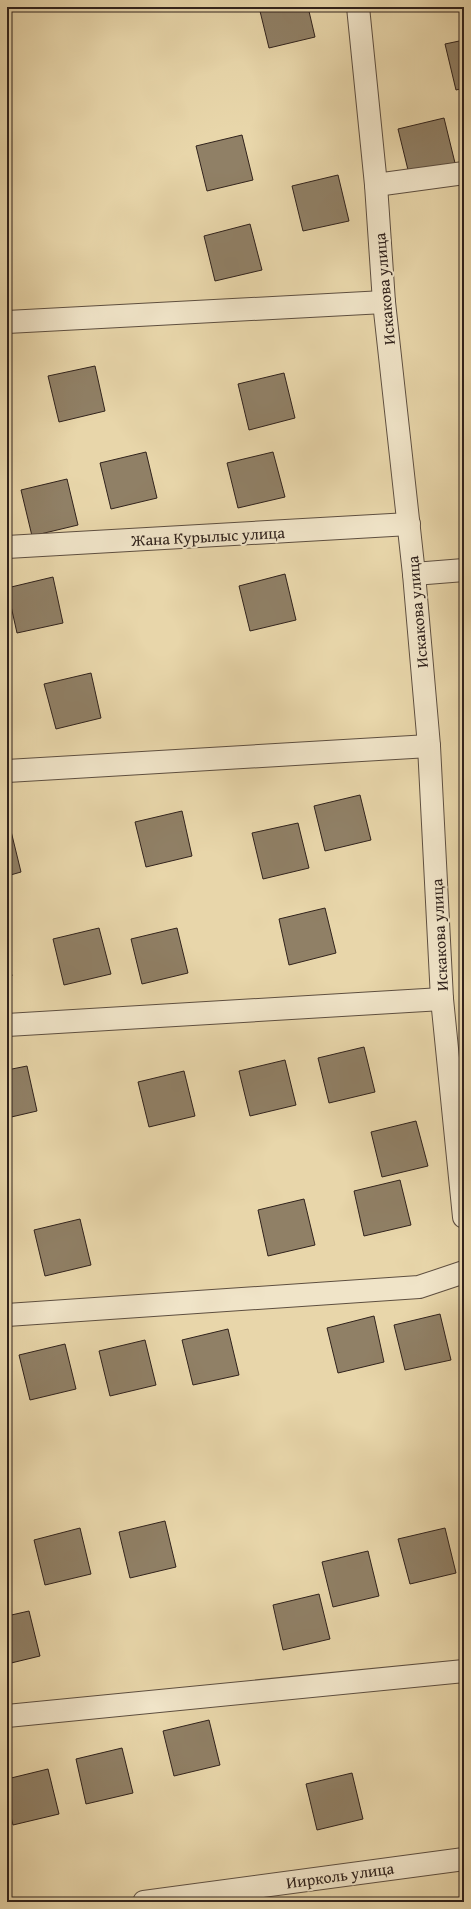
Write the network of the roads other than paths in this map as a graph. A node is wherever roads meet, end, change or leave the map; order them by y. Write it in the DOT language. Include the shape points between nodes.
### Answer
graph roads {
  1 [pos="358,7"];
  2 [pos="464,173"];
  3 [pos="376,185"];
  4 [pos="384,302"];
  5 [pos="7,322"];
  6 [pos="409,524"];
  7 [pos="7,547"];
  8 [pos="464,570"];
  9 [pos="414,574"];
  10 [pos="429,746"];
  11 [pos="7,771"];
  12 [pos="442,999"];
  13 [pos="7,1025"];
  14 [pos="464,1217"];
  15 [pos="464,1272"];
  16 [pos="7,1314"];
  17 [pos="464,1671"];
  18 [pos="7,1716"];
  19 [pos="464,1859"];
  20 [pos="144,1902"];
  1 -- 3 [label="street, Искакова улица"];
  2 -- 3 [label="street"];
  3 -- 4 [label="street, Искакова улица"];
  4 -- 5 [label="street"];
  4 -- 6 [label="street, Искакова улица"];
  6 -- 7 [label="street, Жана Курылыс улица"];
  6 -- 9 [label="street, Искакова улица"];
  8 -- 9 [label="street"];
  9 -- 10 [label="street, Искакова улица"];
  10 -- 11 [label="street"];
  10 -- 12 [label="street, Искакова улица"];
  12 -- 13 [label="street"];
  12 -- 14 [label="street, Искакова улица"];
  15 -- 16 [label="street" via="419,1287"];
  17 -- 18 [label="street"];
  19 -- 20 [label="street, Иирколь улица"];
}
